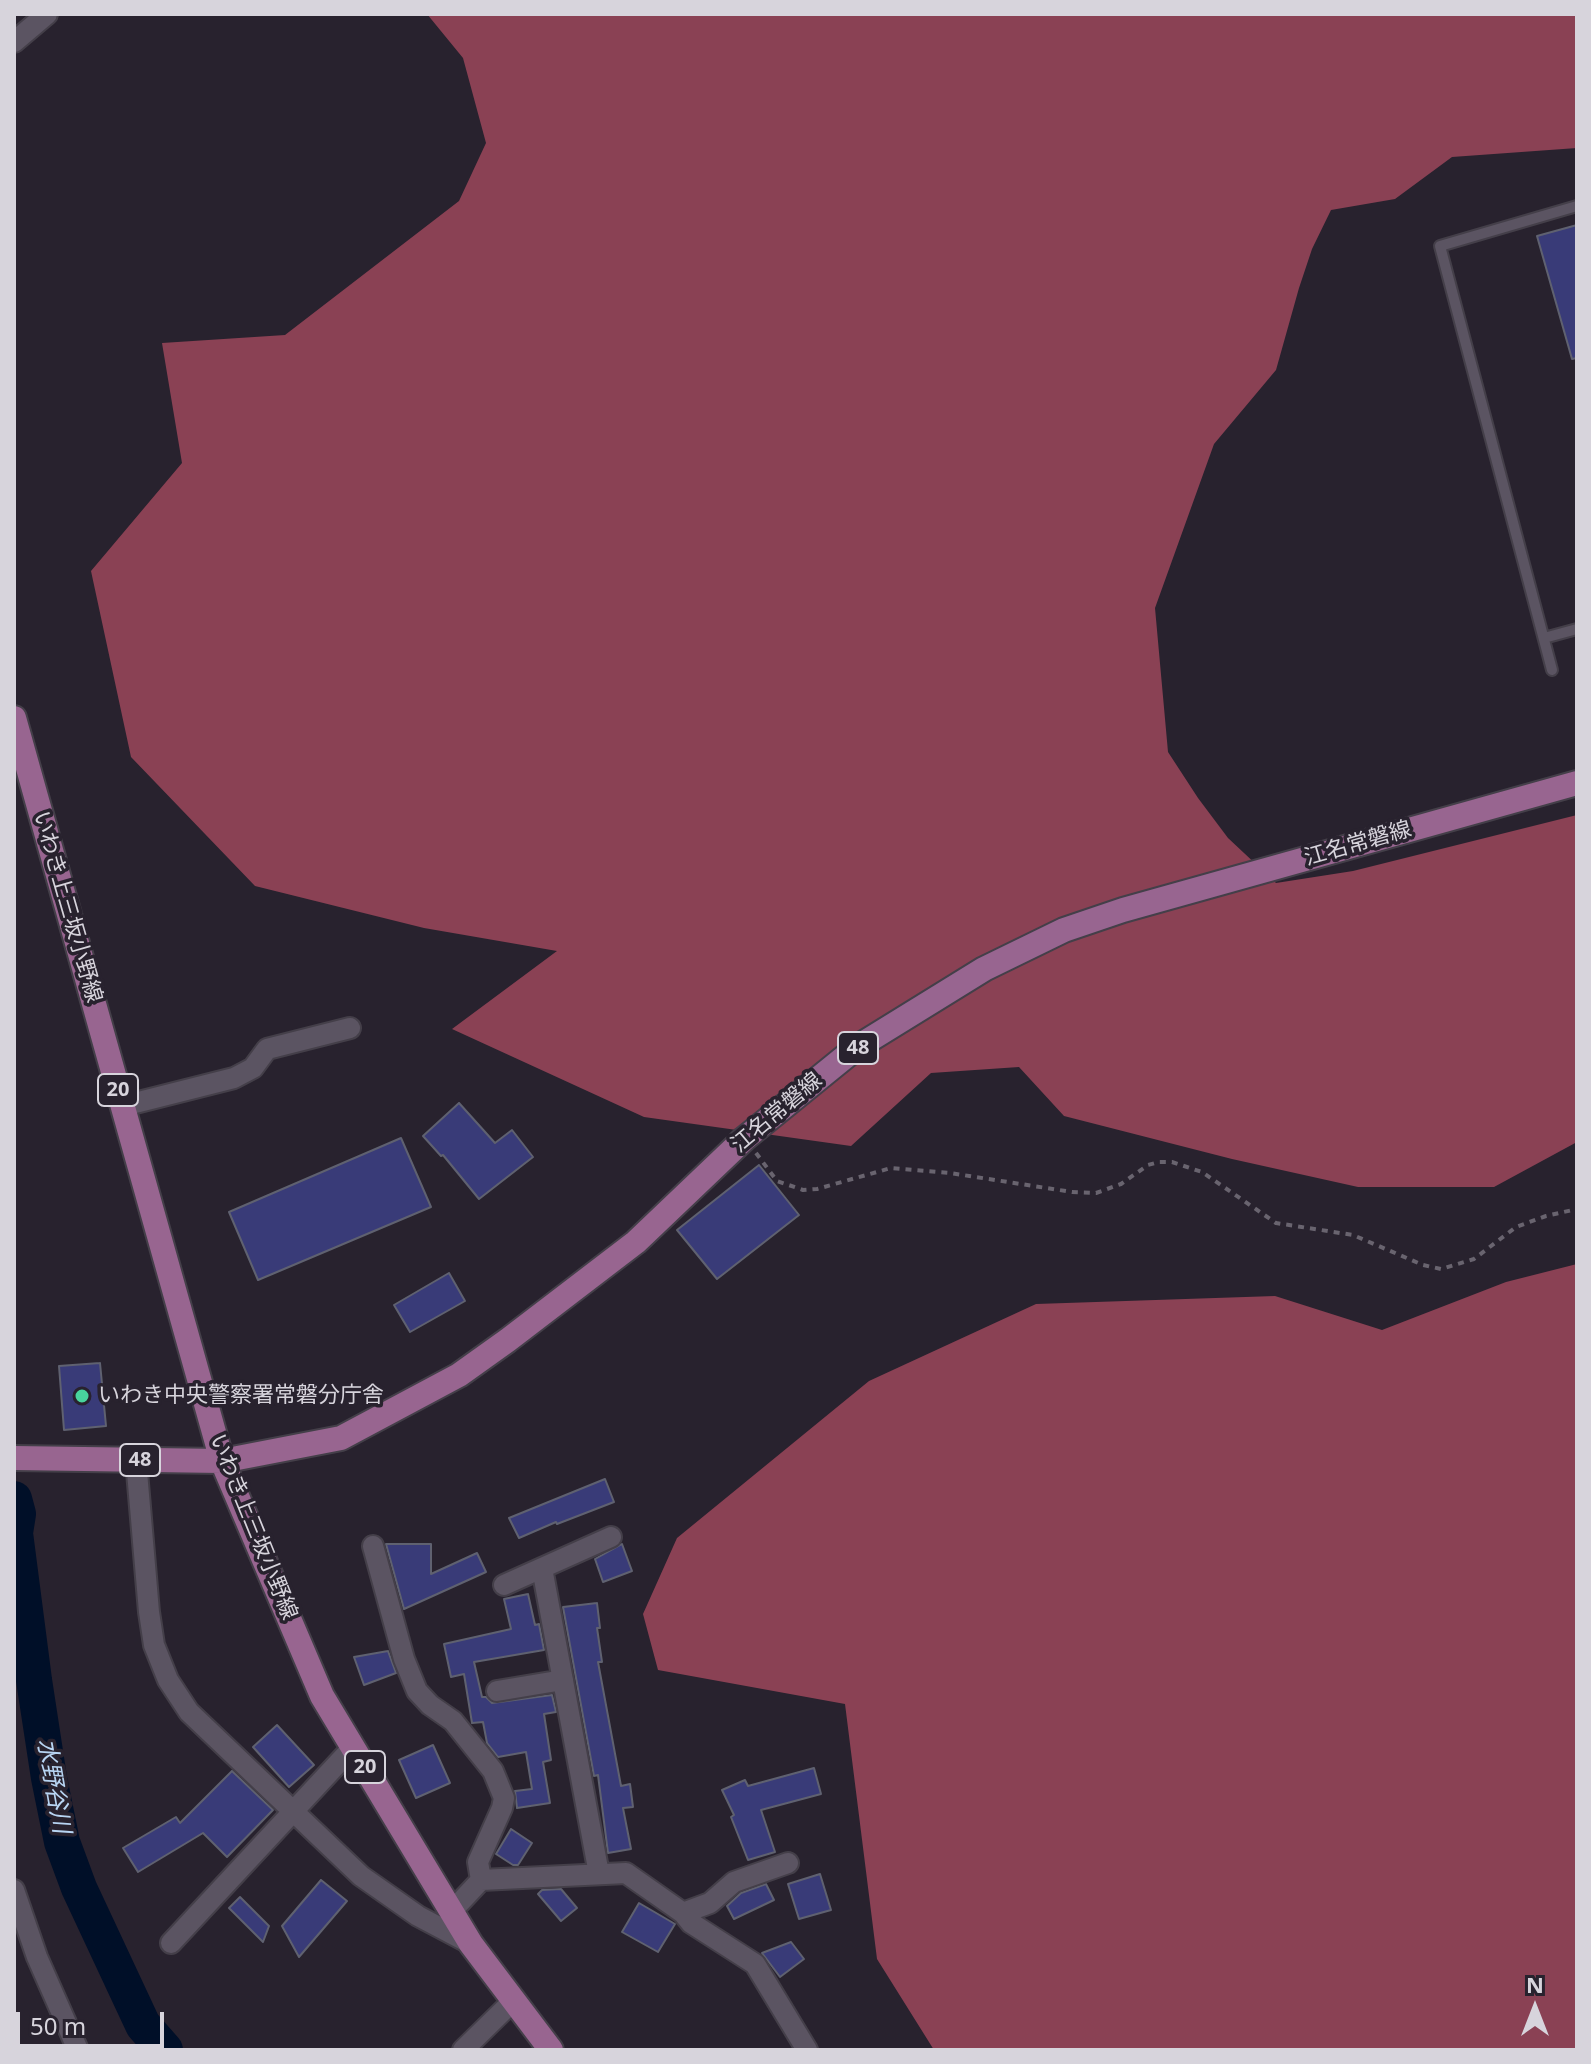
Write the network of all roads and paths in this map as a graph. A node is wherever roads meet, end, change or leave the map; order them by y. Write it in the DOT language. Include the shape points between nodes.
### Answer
graph roads {
  1 [pos="47,14"];
  2 [pos="14,42"];
  3 [pos="1577,206"];
  4 [pos="1577,629"];
  5 [pos="1544,638"];
  6 [pos="1552,670"];
  7 [pos="14,718"];
  8 [pos="1577,783"];
  9 [pos="350,1028"];
  10 [pos="123,1106"];
  11 [pos="744,1139"];
  12 [pos="1577,1209"];
  13 [pos="14,1458"];
  14 [pos="136,1460"];
  15 [pos="222,1461"];
  16 [pos="611,1537"];
  17 [pos="373,1546"];
  18 [pos="542,1568"];
  19 [pos="504,1585"];
  20 [pos="563,1680"];
  21 [pos="497,1691"];
  22 [pos="353,1747"];
  23 [pos="294,1810"];
  24 [pos="788,1863"];
  25 [pos="599,1874"];
  26 [pos="481,1880"];
  27 [pos="14,1890"];
  28 [pos="451,1912"];
  29 [pos="683,1913"];
  30 [pos="171,1943"];
  31 [pos="471,1944"];
  32 [pos="512,2002"];
  33 [pos="78,2050"];
  34 [pos="463,2050"];
  35 [pos="551,2050"];
  36 [pos="807,2050"];
  1 -- 2 [label="street"];
  3 -- 5 [label="lane" via="1440,246"];
  4 -- 5 [label="lane"];
  5 -- 6 [label="lane"];
  7 -- 10 [label="main road, いわき上三坂小野線 / 20"];
  8 -- 11 [label="main road, 江名常磐線 / 48" via="1064,930 984,969 856,1048"];
  9 -- 10 [label="street" via="267,1049 253,1068 234,1078"];
  10 -- 15 [label="main road, いわき上三坂小野線 / 20"];
  11 -- 12 [label="path" via="777,1181 803,1190 891,1168 1096,1193 1148,1165 1172,1162 1202,1172 1276,1223 1353,1235 1441,1269 1474,1259 1516,1227"];
  11 -- 15 [label="main road, 江名常磐線 / 48" via="636,1242 459,1375 341,1438"];
  13 -- 14 [label="main road, 江名常磐線 / 48"];
  14 -- 15 [label="main road, 江名常磐線 / 48"];
  14 -- 23 [label="street" via="149,1612 154,1645 168,1680 189,1712"];
  15 -- 22 [label="main road, いわき上三坂小野線 / 20" via="322,1696"];
  16 -- 18 [label="street"];
  17 -- 26 [label="street" via="417,1691 453,1721 493,1771 504,1798 478,1862"];
  18 -- 19 [label="street"];
  18 -- 20 [label="street"];
  20 -- 21 [label="street"];
  20 -- 25 [label="street"];
  22 -- 23 [label="street"];
  22 -- 28 [label="main road, いわき上三坂小野線 / 20"];
  23 -- 30 [label="street"];
  23 -- 31 [label="street" via="361,1876 418,1916"];
  24 -- 29 [label="street" via="734,1882 710,1903"];
  25 -- 26 [label="street"];
  25 -- 29 [label="street" via="626,1873"];
  26 -- 28 [label="street"];
  27 -- 33 [label="street"];
  28 -- 31 [label="main road, いわき上三坂小野線 / 20"];
  29 -- 36 [label="street" via="755,1964"];
  31 -- 32 [label="main road, いわき上三坂小野線 / 20"];
  32 -- 34 [label="street"];
  32 -- 35 [label="main road, いわき上三坂小野線 / 20"];
}
